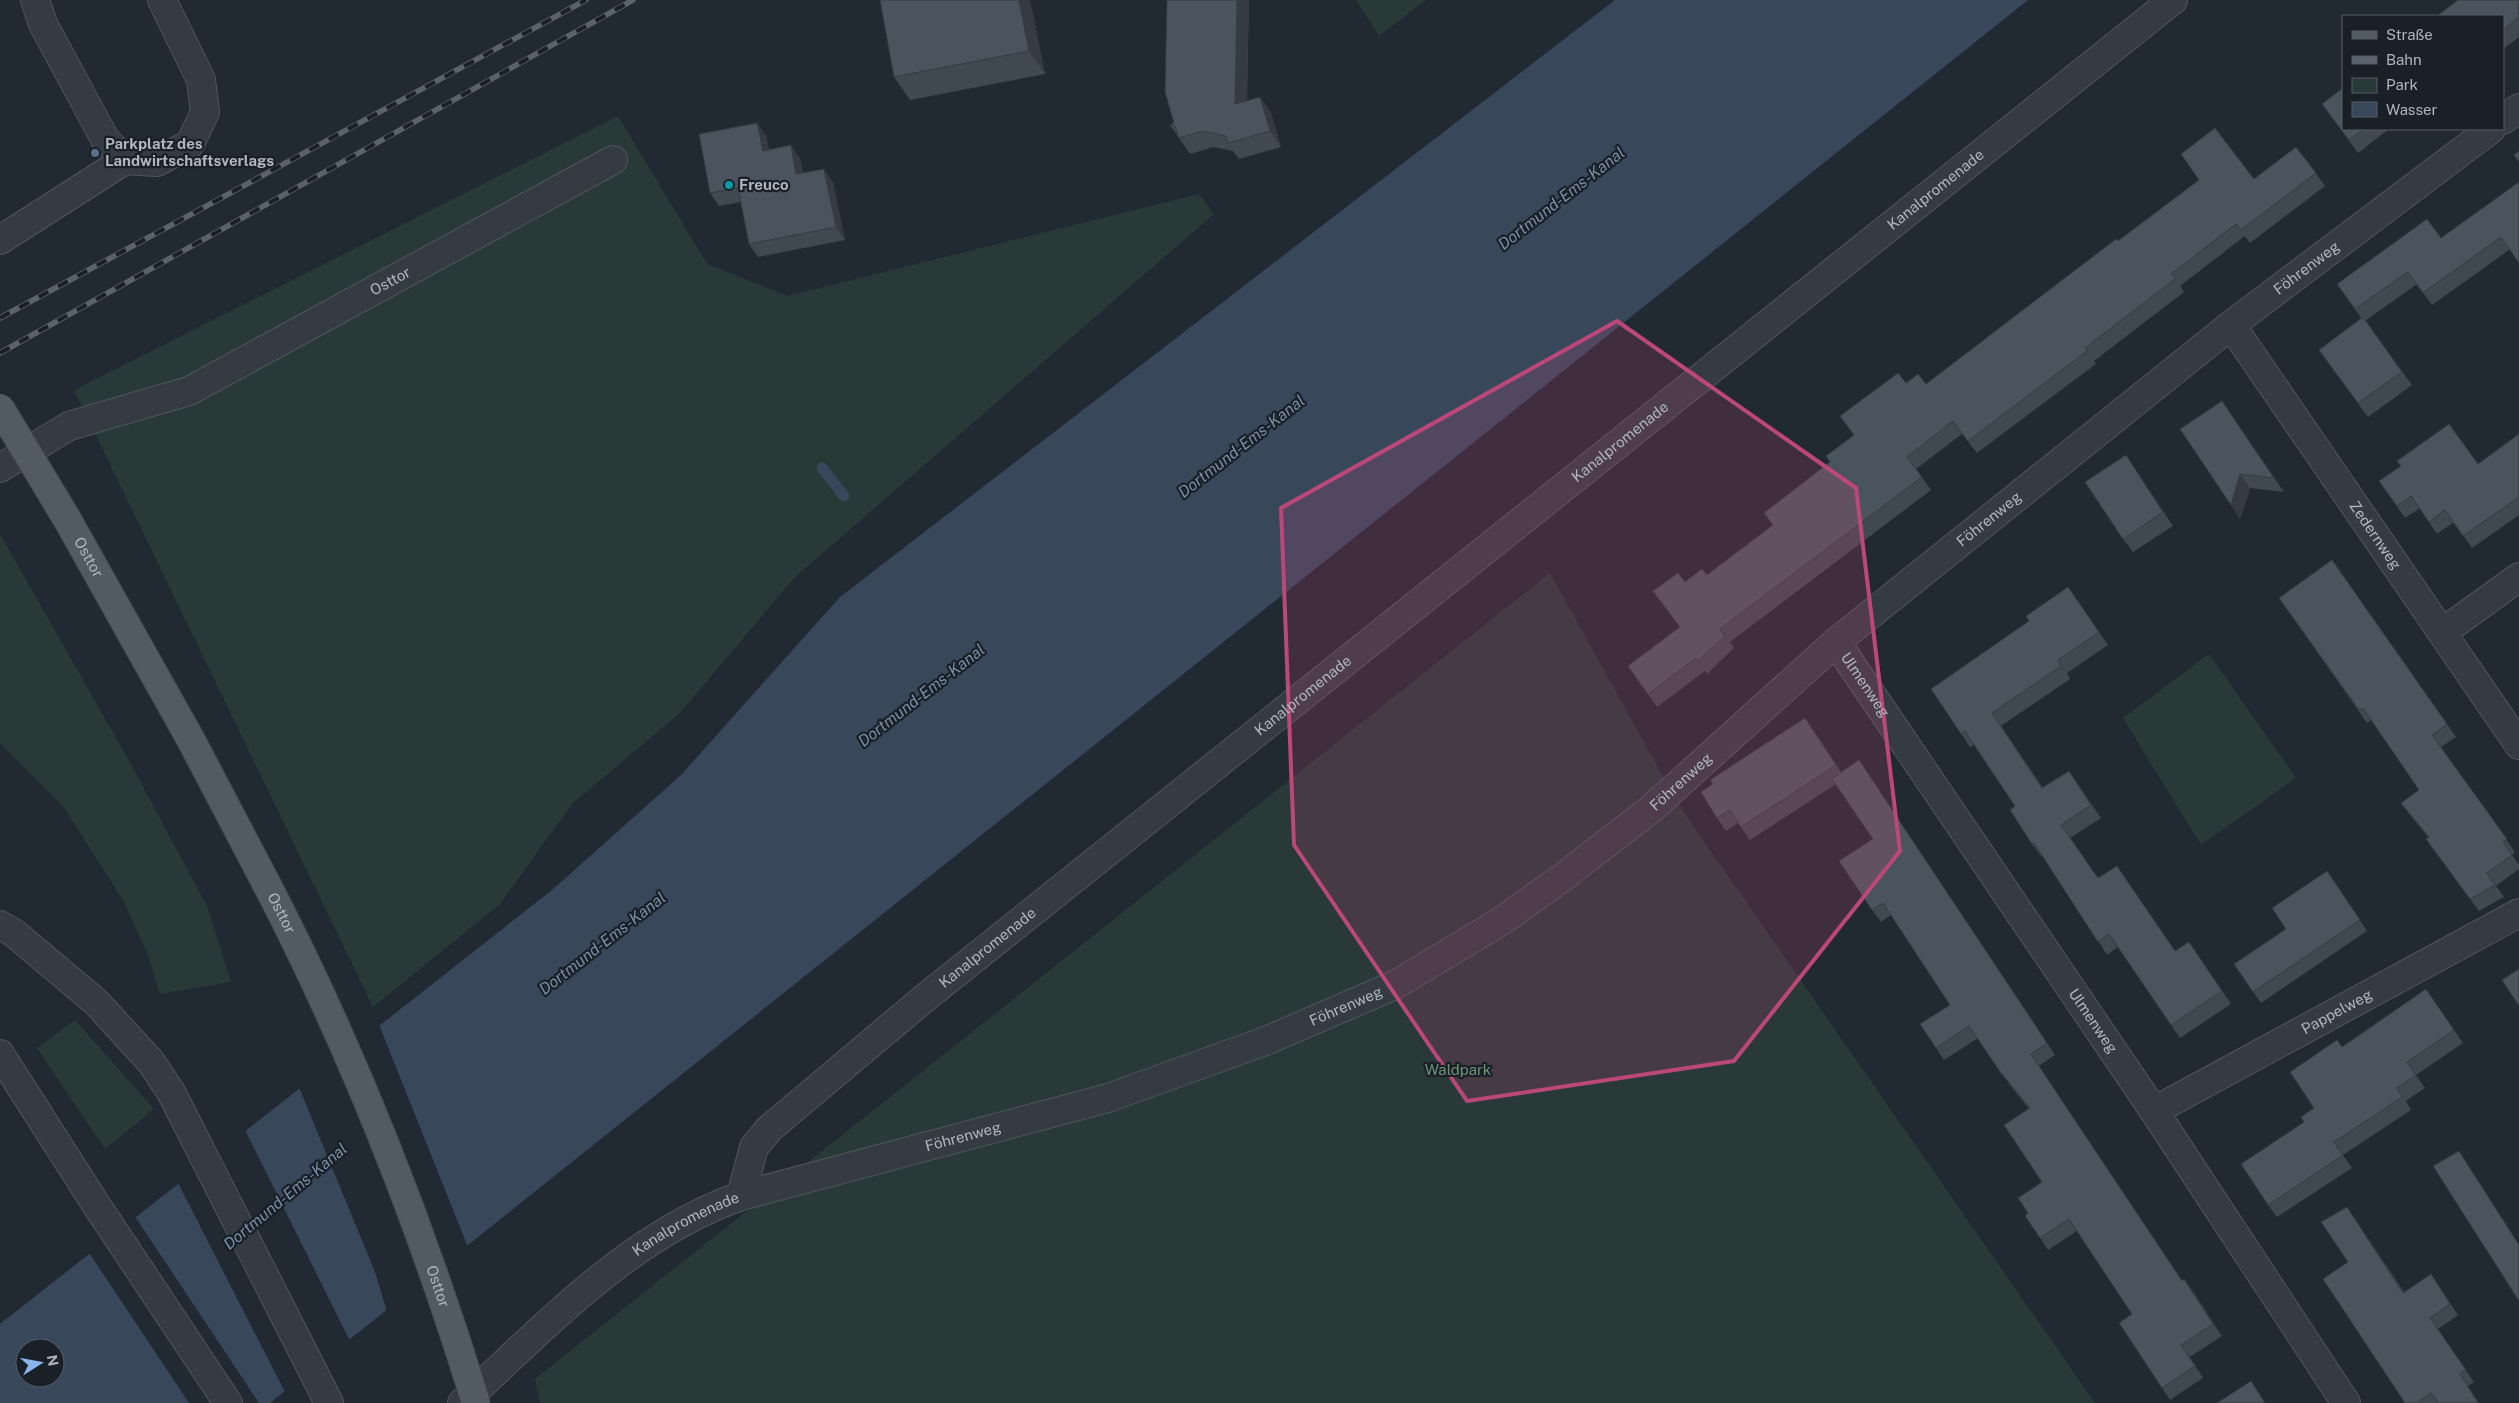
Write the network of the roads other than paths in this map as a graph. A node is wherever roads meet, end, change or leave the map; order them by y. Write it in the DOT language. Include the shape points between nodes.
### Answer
graph roads {
  1 [pos="35,0"];
  2 [pos="162,0"];
  3 [pos="2173,0"];
  4 [pos="2519,108"];
  5 [pos="2504,119"];
  6 [pos="2490,130"];
  7 [pos="125,160"];
  8 [pos="613,160"];
  9 [pos="0,240"];
  10 [pos="2231,325"];
  11 [pos="0,408"];
  12 [pos="0,468"];
  13 [pos="2519,577"];
  14 [pos="2443,632"];
  15 [pos="1836,642"];
  16 [pos="2519,745"];
  17 [pos="2519,913"];
  18 [pos="0,925"];
  19 [pos="0,1054"];
  20 [pos="2154,1112"];
  21 [pos="741,1196"];
  22 [pos="228,1403"];
  23 [pos="329,1403"];
  24 [pos="462,1403"];
  25 [pos="476,1403"];
  26 [pos="2346,1403"];
  1 -- 7 [label="street" via="43,24 105,139"];
  2 -- 7 [label="street" via="201,80 205,112 190,144 156,162"];
  3 -- 21 [label="street, Kanalpromenade" via="926,997 770,1128 754,1147"];
  4 -- 5 [label="street"];
  6 -- 10 [label="street, Föhrenweg"];
  7 -- 9 [label="street"];
  8 -- 12 [label="street, Osttor" via="189,391 69,426"];
  10 -- 14 [label="street, Zedernweg"];
  10 -- 15 [label="street, Föhrenweg"];
  11 -- 25 [label="main road, Osttor, bridge" via="67,519 191,740 265,881 334,1024 421,1237"];
  13 -- 14 [label="street"];
  14 -- 16 [label="street, Zedernweg"];
  15 -- 20 [label="street, Ulmenweg"];
  15 -- 21 [label="street, Föhrenweg" via="1650,809 1560,880 1500,922 1395,985 1268,1040 1108,1098"];
  17 -- 20 [label="street, Pappelweg"];
  18 -- 23 [label="street" via="96,1002 151,1062 171,1092"];
  19 -- 22 [label="street"];
  20 -- 26 [label="street, Ulmenweg"];
  21 -- 24 [label="street, Kanalpromenade" via="706,1208 675,1224 597,1279"];
}
